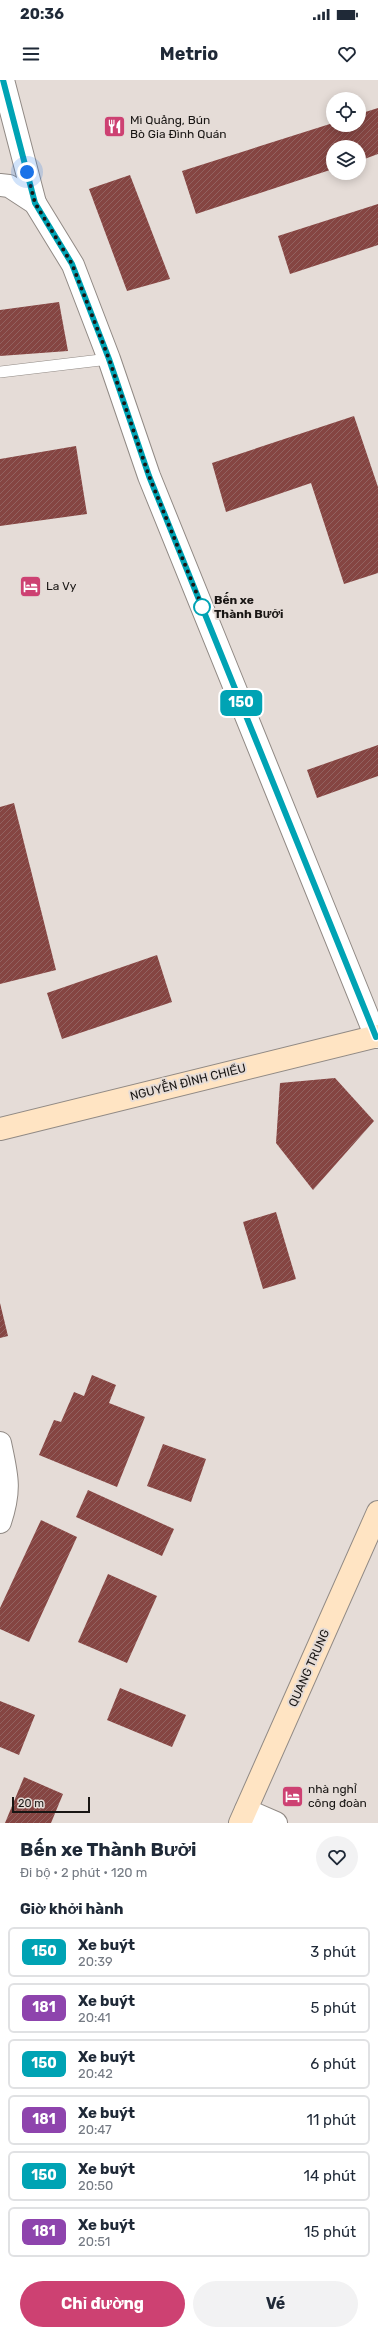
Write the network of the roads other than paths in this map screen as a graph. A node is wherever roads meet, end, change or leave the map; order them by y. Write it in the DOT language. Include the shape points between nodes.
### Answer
graph roads {
  1 [pos="3,80"];
  2 [pos="0,185"];
  3 [pos="35,203"];
  4 [pos="109,359"];
  5 [pos="0,372"];
  6 [pos="377,1038"];
  7 [pos="0,1129"];
  8 [pos="0,1443"];
  9 [pos="378,1512"];
  10 [pos="0,1522"];
  11 [pos="243,1816"];
  12 [pos="276,1823"];
  1 -- 3 [label="street"];
  2 -- 3 [label="street" via="9,186"];
  3 -- 4 [label="street" via="72,264"];
  4 -- 5 [label="lane"];
  4 -- 6 [label="street" via="149,476"];
  6 -- 7 [label="main road, NGUYỄN ĐÌNH CHIỂU"];
  8 -- 10 [label="street" via="8,1479 7,1501"];
  9 -- 11 [label="main road, QUANG TRUNG"];
  11 -- 12 [label="street"];
}
